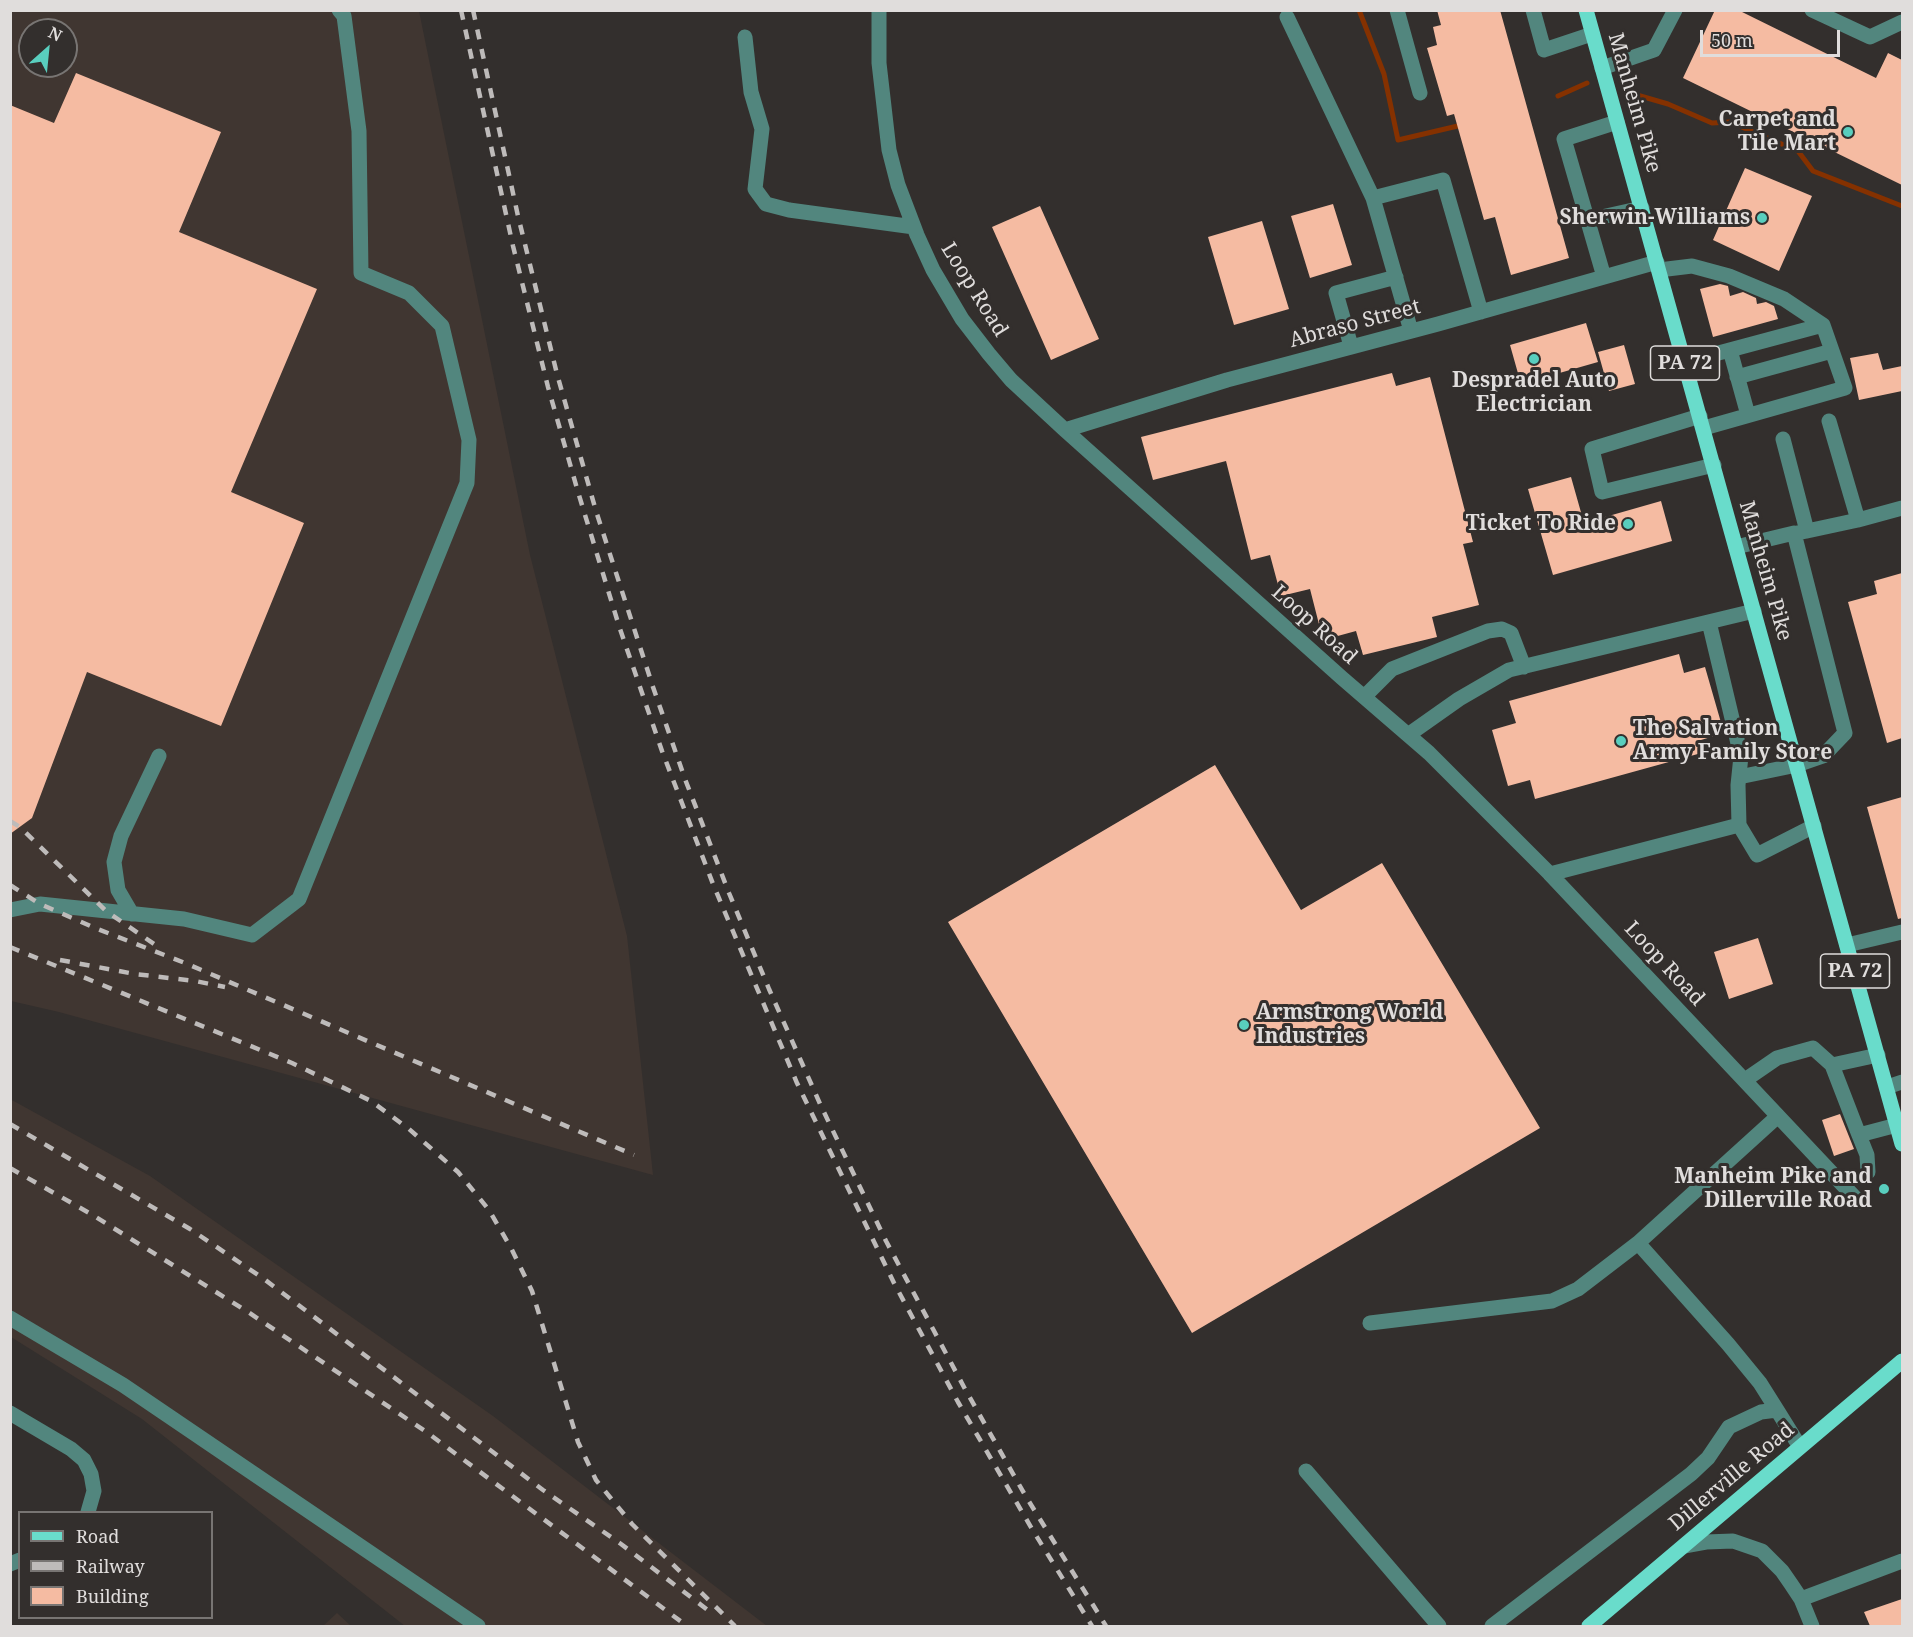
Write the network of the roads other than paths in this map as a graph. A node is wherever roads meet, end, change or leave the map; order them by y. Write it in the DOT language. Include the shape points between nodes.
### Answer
graph roads {
  1 [pos="339,10"];
  2 [pos="879,10"];
  3 [pos="1397,10"];
  4 [pos="1533,10"];
  5 [pos="1586,10"];
  6 [pos="1675,10"];
  7 [pos="1812,10"];
  8 [pos="1287,17"];
  9 [pos="1902,21"];
  10 [pos="1592,34"];
  11 [pos="745,37"];
  12 [pos="1602,68"];
  13 [pos="1420,93"];
  14 [pos="1617,122"];
  15 [pos="1373,198"];
  16 [pos="1642,208"];
  17 [pos="1588,220"];
  18 [pos="914,227"];
  19 [pos="1658,266"];
  20 [pos="1396,277"];
  21 [pos="1604,277"];
  22 [pos="1481,312"];
  23 [pos="1823,325"];
  24 [pos="1411,331"];
  25 [pos="1351,346"];
  26 [pos="1730,350"];
  27 [pos="1832,351"];
  28 [pos="1685,362"];
  29 [pos="1737,377"];
  30 [pos="1748,415"];
  31 [pos="1829,421"];
  32 [pos="1702,422"];
  33 [pos="1065,429"];
  34 [pos="1782,439"];
  35 [pos="1714,465"];
  36 [pos="1902,508"];
  37 [pos="1858,520"];
  38 [pos="1800,532"];
  39 [pos="1736,547"];
  40 [pos="1754,611"];
  41 [pos="1709,622"];
  42 [pos="1524,667"];
  43 [pos="1364,697"];
  44 [pos="1408,735"];
  45 [pos="159,756"];
  46 [pos="1797,765"];
  47 [pos="1739,777"];
  48 [pos="1739,825"];
  49 [pos="1814,826"];
  50 [pos="1550,874"];
  51 [pos="10,910"];
  52 [pos="132,914"];
  53 [pos="1902,932"];
  54 [pos="1847,945"];
  55 [pos="1878,1055"];
  56 [pos="1832,1065"];
  57 [pos="1745,1080"];
  58 [pos="1902,1082"];
  59 [pos="1887,1087"];
  60 [pos="1778,1116"];
  61 [pos="1898,1125"];
  62 [pos="1859,1135"];
  63 [pos="1902,1144"];
  64 [pos="1868,1172"];
  65 [pos="1859,1202"];
  66 [pos="1638,1243"];
  67 [pos="10,1318"];
  68 [pos="1370,1323"];
  69 [pos="1902,1361"];
  70 [pos="1777,1410"];
  71 [pos="10,1413"];
  72 [pos="1800,1447"];
  73 [pos="1306,1471"];
  74 [pos="88,1511"];
  75 [pos="1684,1546"];
  76 [pos="1902,1561"];
  77 [pos="1801,1599"];
  78 [pos="478,1626"];
  79 [pos="1439,1626"];
  80 [pos="1492,1626"];
  81 [pos="1589,1626"];
  82 [pos="1812,1626"];
  1 -- 52 [label="street" via="344,16 359,131 362,273 409,293 442,326 470,440 467,483 299,899 252,935 184,919"];
  2 -- 18 [label="street, Loop Road" via="879,63 890,150"];
  3 -- 13 [label="street"];
  4 -- 10 [label="street" via="1544,50"];
  5 -- 10 [label="main road, Manheim Pike / PA 72"];
  6 -- 12 [label="street" via="1654,50"];
  7 -- 9 [label="street" via="1870,37"];
  8 -- 15 [label="street"];
  10 -- 12 [label="main road, Manheim Pike / PA 72"];
  11 -- 18 [label="street" via="752,92 762,129 754,189 766,204"];
  12 -- 14 [label="main road, Manheim Pike / PA 72"];
  14 -- 16 [label="main road, Manheim Pike / PA 72"];
  14 -- 17 [label="street" via="1564,139"];
  15 -- 20 [label="street"];
  15 -- 22 [label="street" via="1443,180"];
  16 -- 17 [label="street"];
  16 -- 19 [label="main road, Manheim Pike / PA 72"];
  17 -- 21 [label="street"];
  18 -- 33 [label="street, Loop Road" via="933,270 962,319 1011,380"];
  19 -- 21 [label="street, Abraso Street"];
  19 -- 23 [label="street, Abraso Street" via="1692,266 1729,276 1784,299"];
  19 -- 28 [label="main road, Manheim Pike / PA 72"];
  20 -- 24 [label="street"];
  20 -- 25 [label="street" via="1336,293"];
  21 -- 22 [label="street, Abraso Street"];
  22 -- 24 [label="street, Abraso Street"];
  23 -- 26 [label="street"];
  23 -- 27 [label="street"];
  24 -- 25 [label="street, Abraso Street"];
  25 -- 33 [label="street, Abraso Street"];
  26 -- 28 [label="street"];
  26 -- 29 [label="street"];
  27 -- 29 [label="street"];
  27 -- 30 [label="street" via="1845,388"];
  28 -- 32 [label="main road, Manheim Pike / PA 72"];
  29 -- 30 [label="street"];
  30 -- 32 [label="street"];
  31 -- 37 [label="street"];
  32 -- 35 [label="main road, Manheim Pike / PA 72"];
  32 -- 35 [label="street" via="1592,449 1602,492"];
  33 -- 43 [label="street, Loop Road"];
  34 -- 38 [label="street"];
  35 -- 39 [label="main road, Manheim Pike / PA 72"];
  36 -- 37 [label="street"];
  37 -- 38 [label="street"];
  38 -- 39 [label="street"];
  38 -- 46 [label="street" via="1845,733 1822,756"];
  39 -- 40 [label="main road, Manheim Pike / PA 72"];
  40 -- 41 [label="street"];
  40 -- 46 [label="main road, Manheim Pike / PA 72"];
  41 -- 42 [label="street"];
  41 -- 47 [label="street" via="1741,756"];
  42 -- 43 [label="street" via="1511,633 1502,628 1392,669"];
  42 -- 44 [label="street" via="1509,670 1459,699"];
  43 -- 44 [label="street, Loop Road"];
  44 -- 50 [label="street, Loop Road"];
  45 -- 52 [label="street" via="121,836 114,862 118,890"];
  46 -- 47 [label="street"];
  46 -- 49 [label="main road, Manheim Pike / PA 72"];
  47 -- 48 [label="street"];
  48 -- 49 [label="street" via="1757,855"];
  48 -- 50 [label="street"];
  49 -- 54 [label="main road, Manheim Pike / PA 72"];
  50 -- 57 [label="street, Loop Road"];
  51 -- 52 [label="street" via="40,904"];
  53 -- 54 [label="street"];
  54 -- 55 [label="main road, Manheim Pike / PA 72"];
  55 -- 56 [label="street"];
  55 -- 59 [label="main road, Manheim Pike / PA 72"];
  56 -- 57 [label="street" via="1813,1048 1778,1058"];
  56 -- 62 [label="street"];
  57 -- 60 [label="street, Loop Road"];
  58 -- 59 [label="street"];
  59 -- 61 [label="main road, Manheim Pike / PA 72"];
  60 -- 65 [label="street, Loop Road"];
  60 -- 66 [label="street"];
  61 -- 62 [label="street"];
  61 -- 63 [label="main road, Manheim Pike / PA 72"];
  62 -- 64 [label="street" via="1867,1155"];
  66 -- 68 [label="street" via="1578,1289 1552,1300"];
  66 -- 70 [label="street" via="1728,1344"];
  67 -- 78 [label="street" via="123,1384"];
  69 -- 72 [label="main road, Dillerville Road"];
  70 -- 72 [label="street"];
  70 -- 80 [label="street" via="1761,1412 1729,1427 1708,1458 1691,1474"];
  71 -- 74 [label="street" via="84,1460 94,1491"];
  72 -- 75 [label="main road, Dillerville Road"];
  73 -- 79 [label="street"];
  75 -- 77 [label="street" via="1726,1541 1754,1547 1769,1556"];
  75 -- 81 [label="main road, Dillerville Road"];
  76 -- 77 [label="street"];
  77 -- 82 [label="street"];
}
